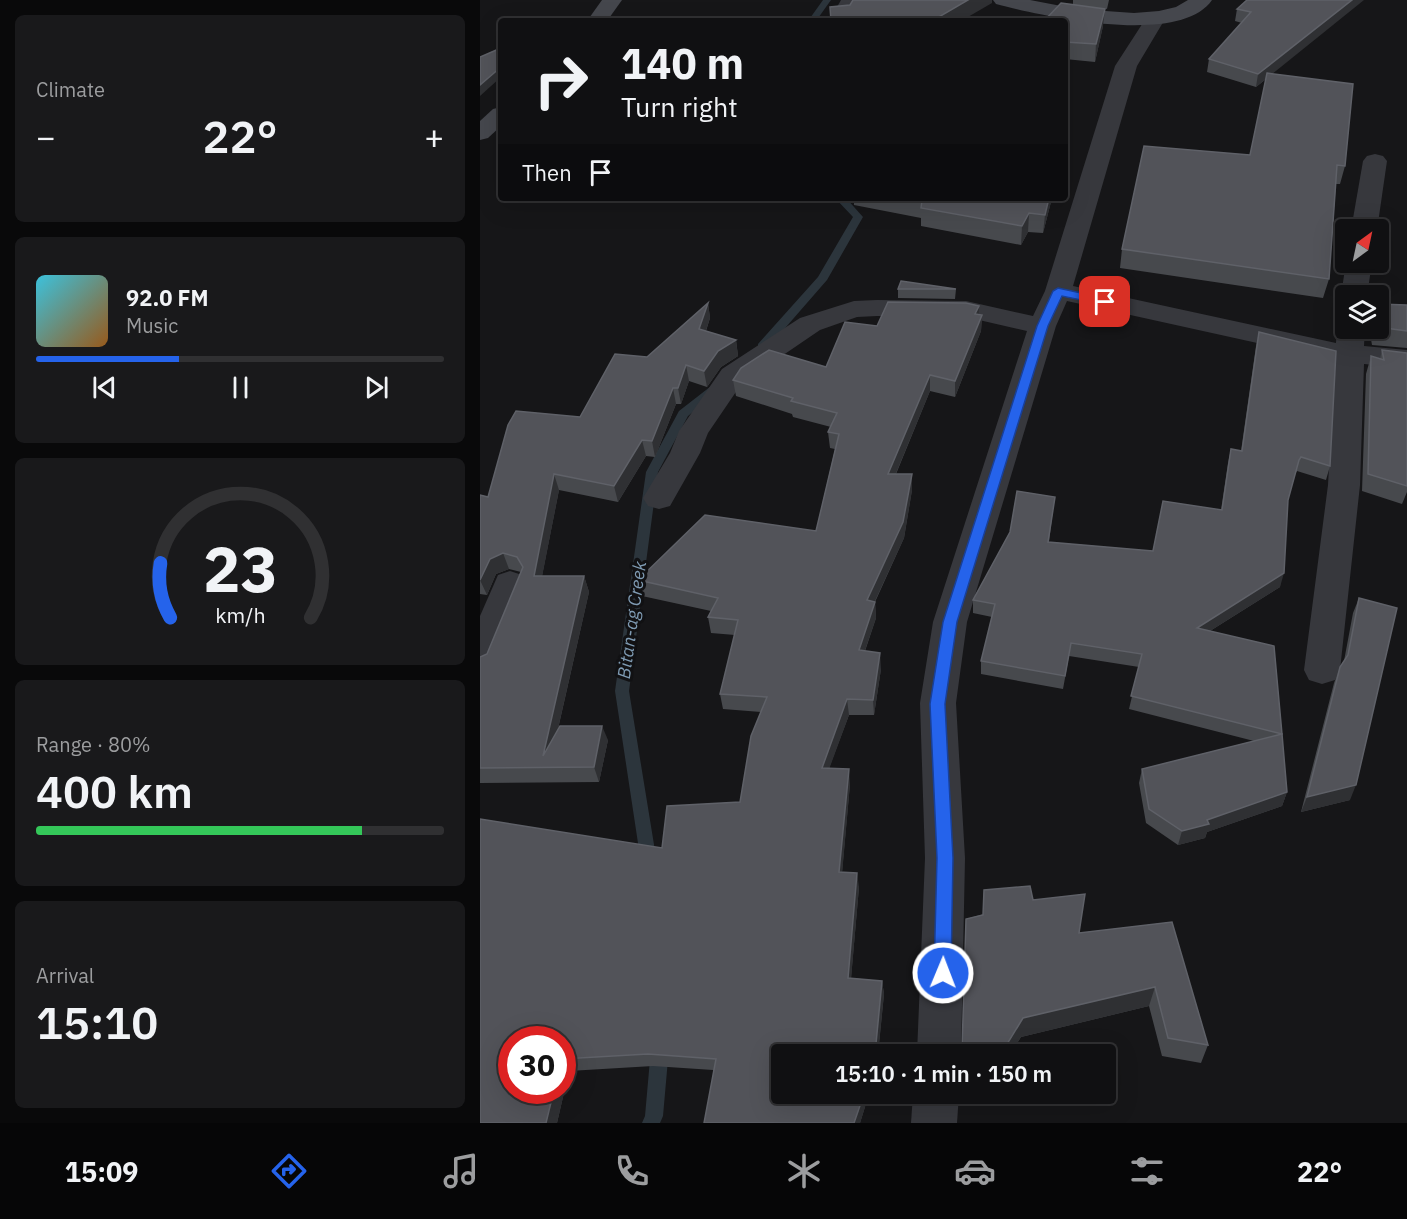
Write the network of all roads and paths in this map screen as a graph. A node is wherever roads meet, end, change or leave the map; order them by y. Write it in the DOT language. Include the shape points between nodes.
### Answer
graph roads {
  1 [pos="612,0"];
  2 [pos="851,0"];
  3 [pos="1003,0"];
  4 [pos="1202,0"];
  5 [pos="599,18"];
  6 [pos="841,18"];
  7 [pos="1155,19"];
  8 [pos="498,117"];
  9 [pos="480,133"];
  10 [pos="1375,161"];
  11 [pos="1366,219"];
  12 [pos="1058,291"];
  13 [pos="1042,326"];
  14 [pos="1349,341"];
  15 [pos="1407,359"];
  16 [pos="659,498"];
  17 [pos="510,584"];
  18 [pos="480,658"];
  19 [pos="1322,670"];
  20 [pos="939,1044"];
  21 [pos="935,1104"];
  22 [pos="934,1123"];
  1 -- 5 [label="main road"];
  2 -- 6 [label="street"];
  3 -- 7 [label="main road" via="1051,11"];
  4 -- 7 [label="main road" via="1185,13"];
  7 -- 12 [label="street" via="1126,66"];
  8 -- 9 [label="main road"];
  10 -- 11 [label="street"];
  12 -- 13 [label="street"];
  12 -- 14 [label="street"];
  13 -- 16 [label="street" via="966,309 877,308 854,309 810,324 732,376 694,431"];
  13 -- 20 [label="street" via="950,622 943,668 938,704 945,858"];
  14 -- 15 [label="street"];
  14 -- 19 [label="street" via="1344,485"];
  17 -- 18 [label="street"];
  21 -- 22 [label="street"];
}
